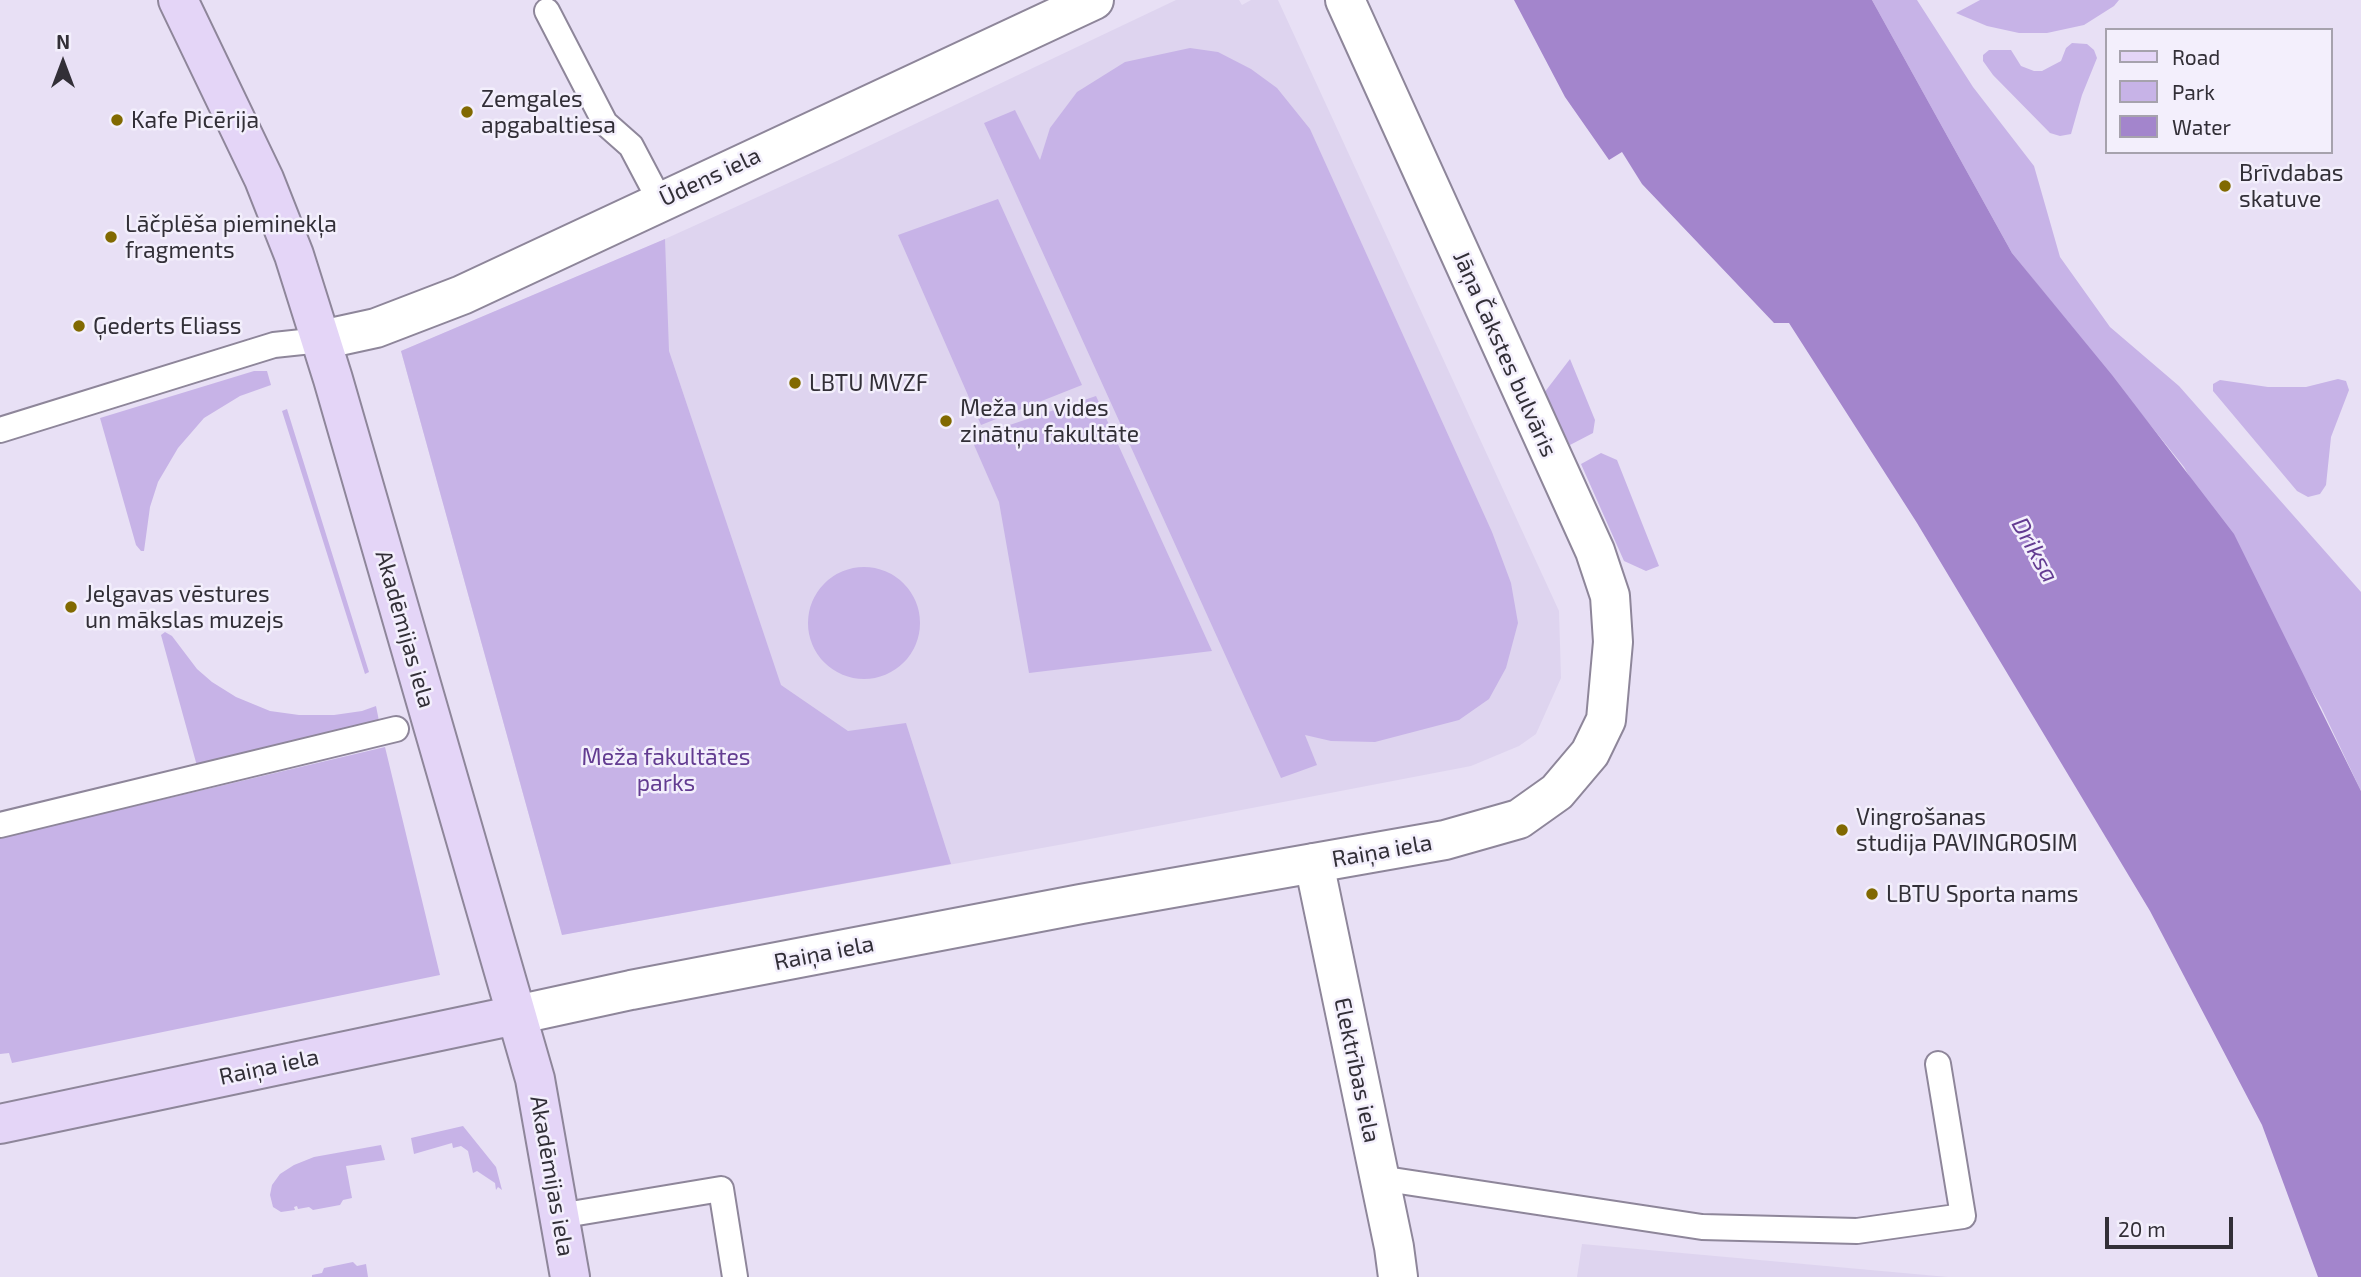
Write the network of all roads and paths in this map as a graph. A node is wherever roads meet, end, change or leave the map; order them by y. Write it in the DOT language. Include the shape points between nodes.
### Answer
graph roads {
  1 [pos="178,0"];
  2 [pos="1094,0"];
  3 [pos="1345,0"];
  4 [pos="547,11"];
  5 [pos="660,201"];
  6 [pos="321,340"];
  7 [pos="0,430"];
  8 [pos="1606,720"];
  9 [pos="396,729"];
  10 [pos="0,825"];
  11 [pos="1314,863"];
  12 [pos="516,1015"];
  13 [pos="1938,1064"];
  14 [pos="0,1124"];
  15 [pos="1380,1178"];
  16 [pos="559,1216"];
  17 [pos="570,1277"];
  18 [pos="735,1277"];
  19 [pos="1398,1277"];
  1 -- 6 [label="main road, Akadēmijas iela" via="264,178"];
  2 -- 5 [label="street, Ūdens iela"];
  3 -- 8 [label="street, Jāņa Čakstes bulvāris" via="1595,551 1610,596 1613,642"];
  4 -- 5 [label="lane" via="605,123 631,146"];
  5 -- 6 [label="street, Ūdens iela" via="462,295 376,328"];
  6 -- 7 [label="lane" via="274,345"];
  6 -- 12 [label="main road, Akadēmijas iela"];
  8 -- 11 [label="street, Raiņa iela" via="1590,754 1557,792 1519,819 1444,840"];
  9 -- 10 [label="lane"];
  11 -- 12 [label="street, Raiņa iela"];
  11 -- 15 [label="street, Elektrības iela"];
  12 -- 14 [label="main road, Raiņa iela"];
  12 -- 16 [label="main road, Akadēmijas iela" via="536,1087"];
  13 -- 15 [label="lane" via="1963,1216 1857,1231 1702,1227"];
  15 -- 19 [label="street, Elektrības iela"];
  16 -- 17 [label="main road, Akadēmijas iela"];
  16 -- 18 [label="lane" via="721,1189"];
}
